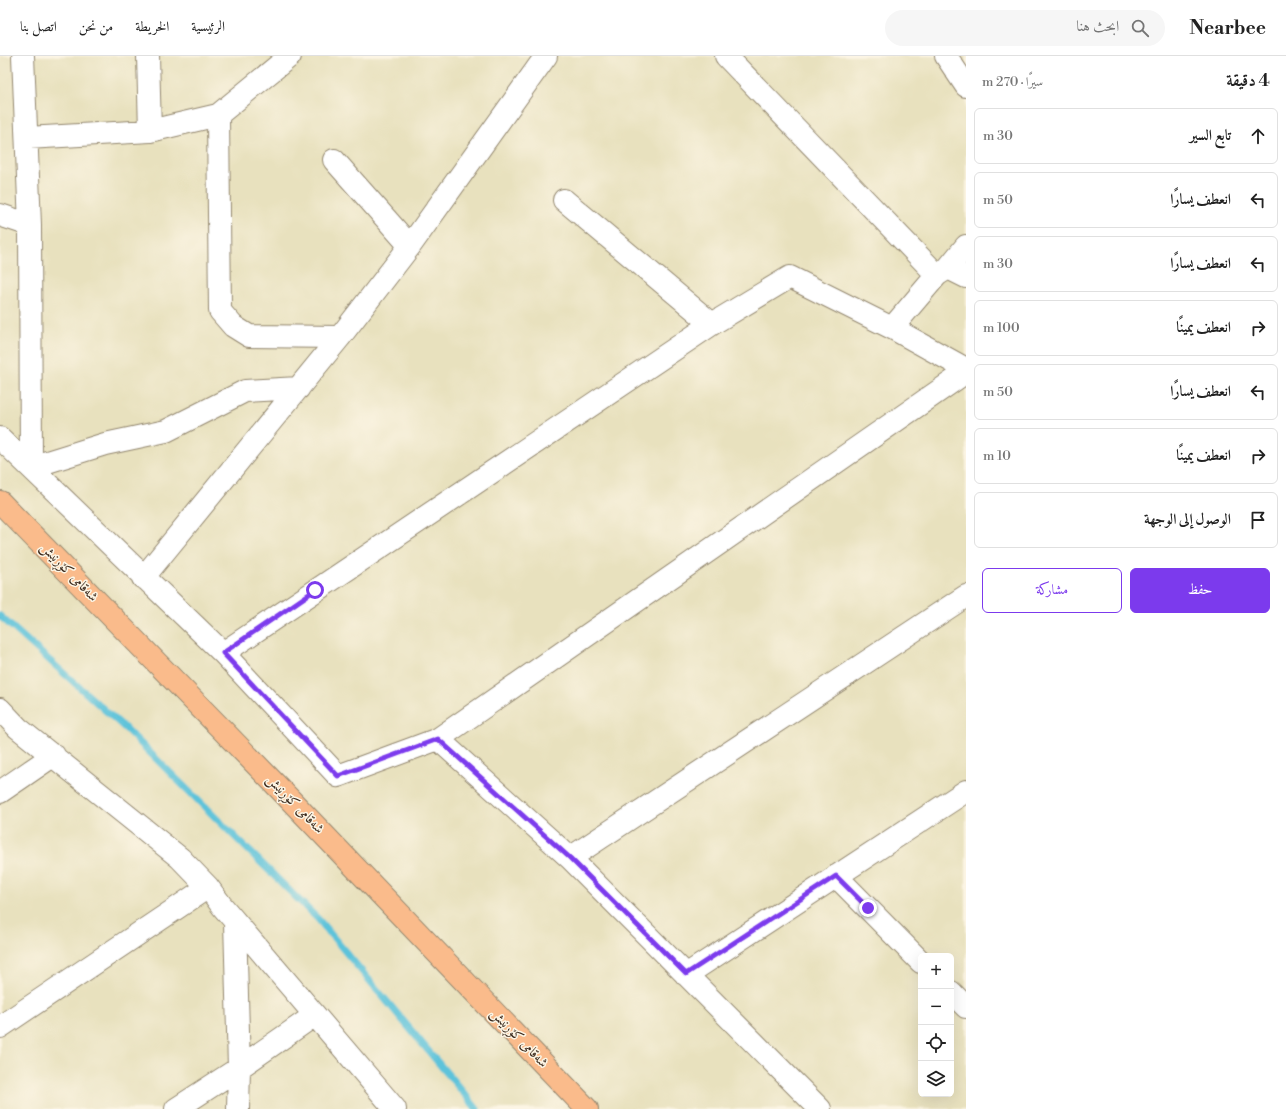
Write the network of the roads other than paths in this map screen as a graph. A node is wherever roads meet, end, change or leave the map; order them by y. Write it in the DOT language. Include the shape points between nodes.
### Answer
graph roads {
  1 [pos="23,56"];
  2 [pos="148,56"];
  3 [pos="290,56"];
  4 [pos="546,56"];
  5 [pos="946,56"];
  6 [pos="738,60"];
  7 [pos="966,86"];
  8 [pos="218,116"];
  9 [pos="150,131"];
  10 [pos="27,138"];
  11 [pos="334,160"];
  12 [pos="564,200"];
  13 [pos="0,214"];
  14 [pos="30,225"];
  15 [pos="410,246"];
  16 [pos="966,246"];
  17 [pos="950,273"];
  18 [pos="712,324"];
  19 [pos="892,328"];
  20 [pos="340,337"];
  21 [pos="966,369"];
  22 [pos="966,372"];
  23 [pos="299,388"];
  24 [pos="0,438"];
  25 [pos="31,467"];
  26 [pos="0,502"];
  27 [pos="143,578"];
  28 [pos="966,596"];
  29 [pos="223,653"];
  30 [pos="0,709"];
  31 [pos="438,739"];
  32 [pos="54,755"];
  33 [pos="966,791"];
  34 [pos="0,792"];
  35 [pos="570,858"];
  36 [pos="836,876"];
  37 [pos="208,887"];
  38 [pos="235,922"];
  39 [pos="918,959"];
  40 [pos="686,974"];
  41 [pos="315,1015"];
  42 [pos="0,1027"];
  43 [pos="239,1068"];
  44 [pos="176,1109"];
  45 [pos="238,1109"];
  46 [pos="395,1109"];
  47 [pos="587,1109"];
  48 [pos="820,1109"];
  1 -- 10 [label="street"];
  2 -- 9 [label="street"];
  3 -- 8 [label="street"];
  4 -- 15 [label="street"];
  5 -- 7 [label="street"];
  6 -- 17 [label="street"];
  8 -- 9 [label="street"];
  8 -- 20 [label="street" via="220,311 233,326 249,336"];
  9 -- 10 [label="street"];
  10 -- 14 [label="street"];
  11 -- 15 [label="street"];
  12 -- 18 [label="street"];
  13 -- 14 [label="street"];
  14 -- 25 [label="street"];
  15 -- 20 [label="street"];
  16 -- 17 [label="street"];
  17 -- 19 [label="street"];
  18 -- 19 [label="street" via="790,277"];
  18 -- 29 [label="street"];
  19 -- 21 [label="street"];
  20 -- 23 [label="street"];
  22 -- 31 [label="street"];
  23 -- 25 [label="street" via="246,390 166,432 105,444"];
  23 -- 27 [label="street"];
  24 -- 25 [label="street"];
  25 -- 27 [label="street"];
  26 -- 47 [label="main road, شەقامی کۆڕنیش"];
  27 -- 29 [label="street"];
  28 -- 35 [label="street"];
  29 -- 31 [label="street" via="338,776"];
  30 -- 32 [label="street" via="18,728"];
  31 -- 35 [label="street"];
  32 -- 34 [label="street"];
  32 -- 37 [label="street" via="180,858"];
  33 -- 36 [label="street"];
  35 -- 40 [label="street"];
  36 -- 39 [label="street"];
  36 -- 40 [label="street"];
  37 -- 38 [label="street"];
  37 -- 42 [label="street"];
  38 -- 41 [label="street"];
  38 -- 43 [label="street"];
  40 -- 48 [label="street"];
  41 -- 43 [label="street"];
  41 -- 46 [label="street"];
  43 -- 44 [label="street"];
  43 -- 45 [label="street"];
}
